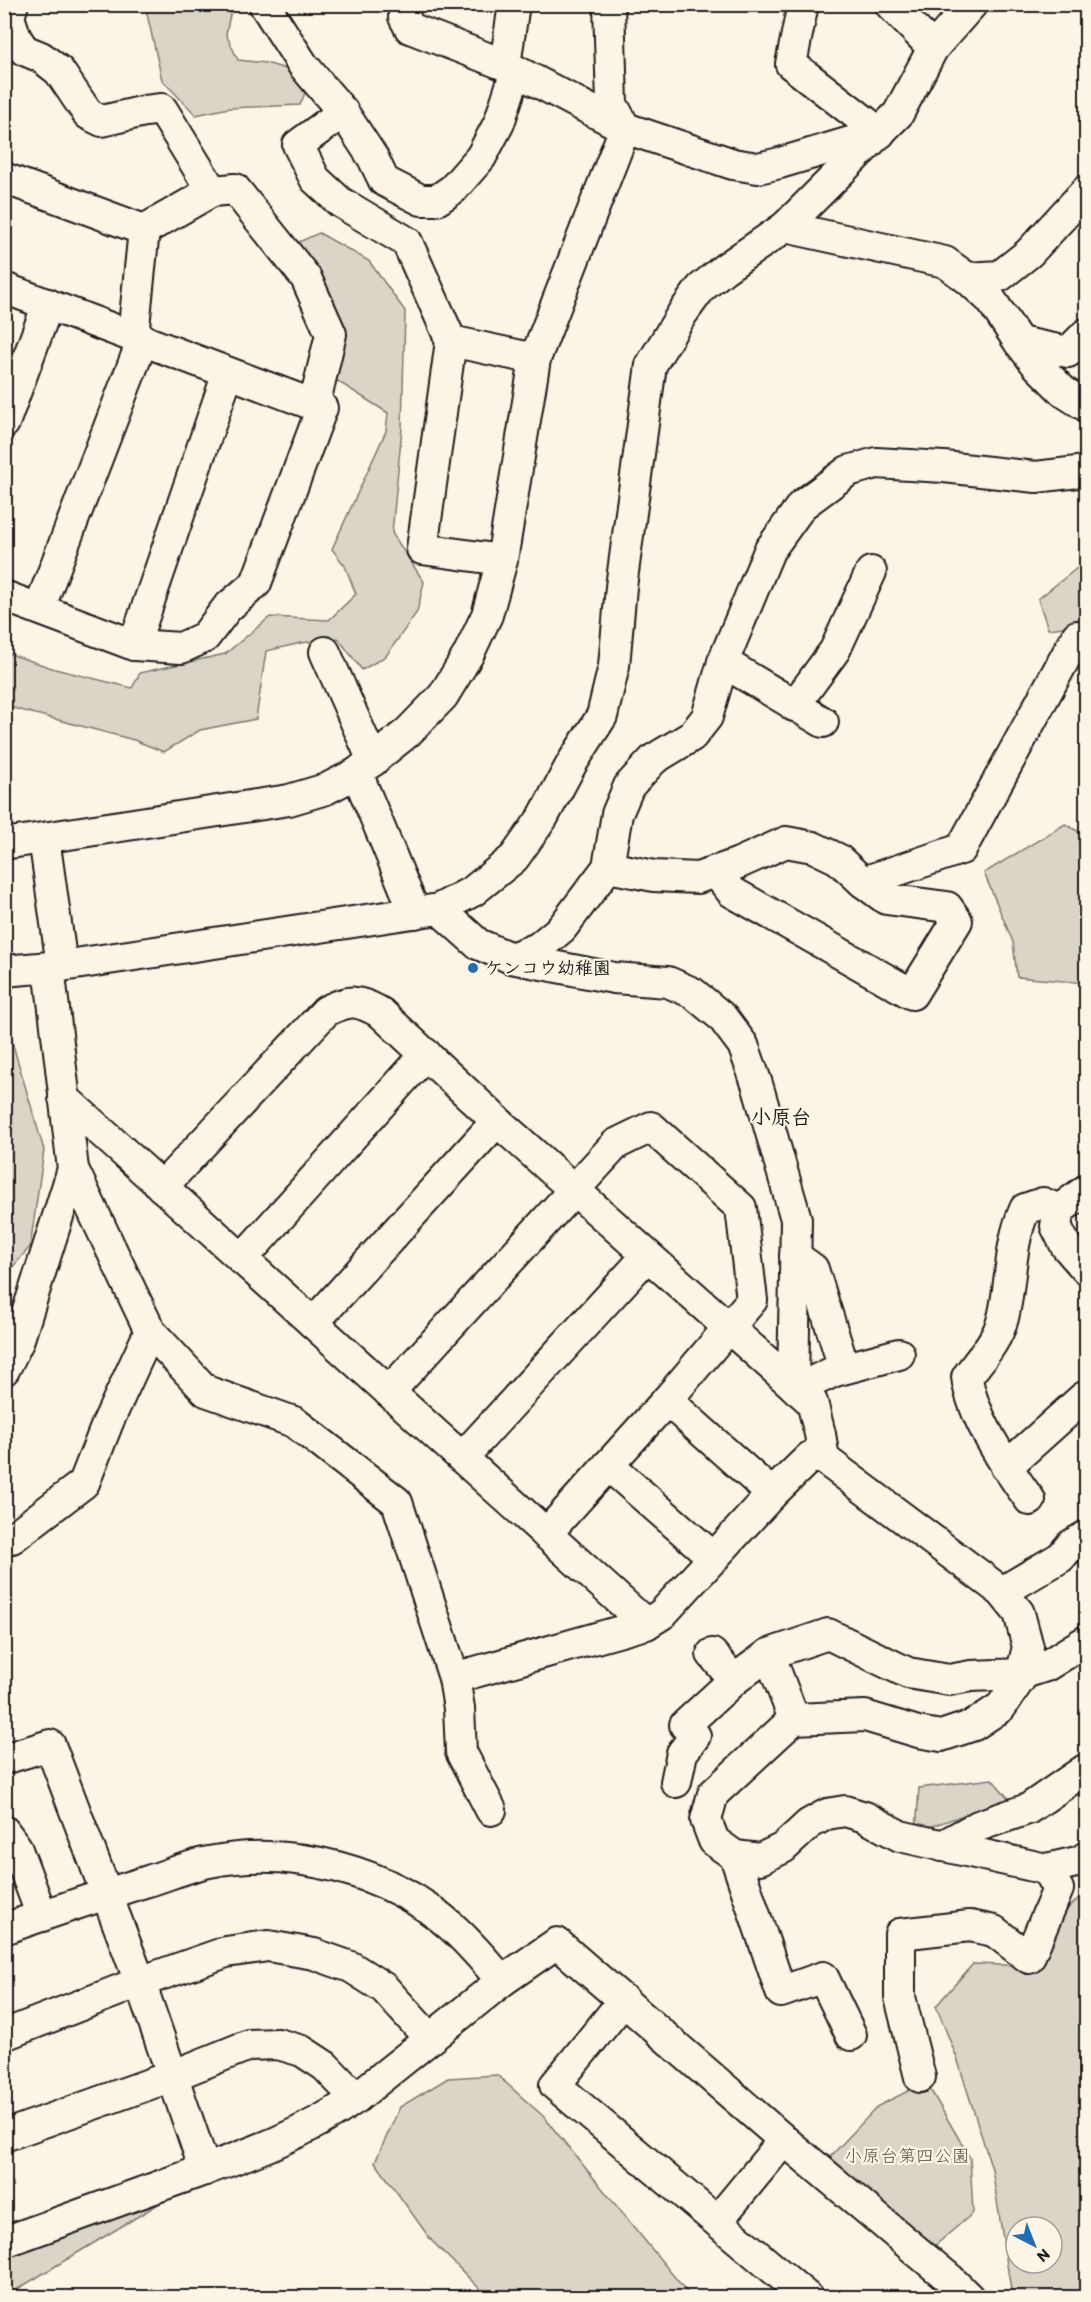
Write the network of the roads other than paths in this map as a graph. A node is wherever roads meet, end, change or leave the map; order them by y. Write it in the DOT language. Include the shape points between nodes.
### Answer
graph roads {
  1 [pos="13,4"];
  2 [pos="264,4"];
  3 [pos="404,4"];
  4 [pos="514,4"];
  5 [pos="609,4"];
  6 [pos="803,4"];
  7 [pos="890,4"];
  8 [pos="972,4"];
  9 [pos="933,48"];
  10 [pos="510,68"];
  11 [pos="343,112"];
  12 [pos="625,128"];
  13 [pos="880,133"];
  14 [pos="4,178"];
  15 [pos="212,191"];
  16 [pos="1086,191"];
  17 [pos="785,227"];
  18 [pos="144,230"];
  19 [pos="967,278"];
  20 [pos="4,288"];
  21 [pos="48,304"];
  22 [pos="1086,334"];
  23 [pos="138,338"];
  24 [pos="451,341"];
  25 [pos="1019,342"];
  26 [pos="535,358"];
  27 [pos="228,373"];
  28 [pos="314,406"];
  29 [pos="1086,406"];
  30 [pos="4,423"];
  31 [pos="1086,471"];
  32 [pos="502,560"];
  33 [pos="871,572"];
  34 [pos="4,596"];
  35 [pos="39,609"];
  36 [pos="1086,641"];
  37 [pos="134,645"];
  38 [pos="325,652"];
  39 [pos="723,662"];
  40 [pos="794,706"];
  41 [pos="823,722"];
  42 [pos="365,767"];
  43 [pos="44,838"];
  44 [pos="4,844"];
  45 [pos="608,867"];
  46 [pos="715,871"];
  47 [pos="862,882"];
  48 [pos="427,911"];
  49 [pos="511,958"];
  50 [pos="55,967"];
  51 [pos="4,971"];
  52 [pos="426,1054"];
  53 [pos="64,1098"];
  54 [pos="497,1121"];
  55 [pos="73,1169"];
  56 [pos="162,1187"];
  57 [pos="574,1190"];
  58 [pos="1086,1190"];
  59 [pos="1059,1210"];
  60 [pos="647,1256"];
  61 [pos="795,1256"];
  62 [pos="242,1259"];
  63 [pos="1086,1269"];
  64 [pos="313,1323"];
  65 [pos="729,1328"];
  66 [pos="150,1330"];
  67 [pos="899,1354"];
  68 [pos="844,1368"];
  69 [pos="4,1370"];
  70 [pos="795,1387"];
  71 [pos="389,1392"];
  72 [pos="1084,1397"];
  73 [pos="667,1400"];
  74 [pos="462,1458"];
  75 [pos="824,1459"];
  76 [pos="608,1465"];
  77 [pos="1006,1467"];
  78 [pos="772,1494"];
  79 [pos="1030,1500"];
  80 [pos="546,1534"];
  81 [pos="1086,1536"];
  82 [pos="12,1538"];
  83 [pos="714,1558"];
  84 [pos="1002,1592"];
  85 [pos="646,1624"];
  86 [pos="1086,1641"];
  87 [pos="712,1654"];
  88 [pos="769,1654"];
  89 [pos="1021,1674"];
  90 [pos="454,1678"];
  91 [pos="734,1680"];
  92 [pos="794,1719"];
  93 [pos="4,1759"];
  94 [pos="1086,1769"];
  95 [pos="676,1782"];
  96 [pos="491,1810"];
  97 [pos="5,1832"];
  98 [pos="942,1846"];
  99 [pos="735,1856"];
  100 [pos="1086,1857"];
  101 [pos="1046,1869"];
  102 [pos="106,1894"];
  103 [pos="42,1916"];
  104 [pos="4,1929"];
  105 [pos="502,1981"];
  106 [pos="140,1982"];
  107 [pos="624,2000"];
  108 [pos="4,2035"];
  109 [pos="851,2035"];
  110 [pos="429,2038"];
  111 [pos="172,2076"];
  112 [pos="920,2077"];
  113 [pos="356,2098"];
  114 [pos="4,2136"];
  115 [pos="784,2140"];
  116 [pos="205,2170"];
  117 [pos="717,2221"];
  118 [pos="4,2242"];
  119 [pos="952,2292"];
  120 [pos="808,2298"];
  1 -- 15 [label="street" via="9,17 24,50 59,71 88,114 102,121 162,109"];
  2 -- 11 [label="street" via="303,65"];
  3 -- 10 [label="street" via="404,18 410,28"];
  4 -- 10 [label="street"];
  5 -- 12 [label="street" via="612,104"];
  6 -- 13 [label="street" via="791,64"];
  7 -- 9 [label="street"];
  8 -- 9 [label="street"];
  9 -- 13 [label="street" via="898,114"];
  10 -- 11 [label="street" via="498,123 481,157 453,189 437,200 421,200 384,181"];
  10 -- 12 [label="street"];
  11 -- 24 [label="street" via="298,145 315,179 340,202 407,242"];
  12 -- 13 [label="street" via="733,164 758,168"];
  12 -- 26 [label="street"];
  13 -- 17 [label="street"];
  14 -- 18 [label="street"];
  15 -- 18 [label="street"];
  15 -- 28 [label="street" via="235,189 306,278 331,334"];
  16 -- 19 [label="street" via="1029,253 999,276"];
  17 -- 19 [label="street" via="945,262"];
  17 -- 48 [label="street" via="701,288 651,365 614,666 602,716 543,817 514,858 472,891"];
  18 -- 23 [label="street"];
  19 -- 25 [label="street" via="991,300"];
  20 -- 21 [label="street"];
  21 -- 23 [label="street"];
  21 -- 30 [label="street"];
  22 -- 25 [label="street" via="1068,352"];
  23 -- 27 [label="street"];
  23 -- 35 [label="street"];
  24 -- 26 [label="street"];
  24 -- 32 [label="street" via="422,549"];
  25 -- 29 [label="street" via="1064,392"];
  26 -- 32 [label="street"];
  27 -- 28 [label="street"];
  27 -- 37 [label="street"];
  28 -- 37 [label="street" via="322,408 256,583 227,608 205,637 181,648"];
  31 -- 39 [label="street" via="1036,477 876,463 848,471 802,505 769,551"];
  32 -- 42 [label="street" via="487,615 443,696 408,732"];
  33 -- 40 [label="street" via="835,650"];
  34 -- 35 [label="street"];
  35 -- 37 [label="street"];
  36 -- 47 [label="street" via="1077,636 961,849"];
  38 -- 42 [label="street"];
  39 -- 40 [label="street"];
  39 -- 45 [label="street" via="707,717 692,736 654,759 629,786 617,814"];
  40 -- 41 [label="street"];
  42 -- 43 [label="street" via="326,789 290,800"];
  42 -- 48 [label="street"];
  43 -- 44 [label="street"];
  43 -- 50 [label="street"];
  45 -- 46 [label="street" via="654,876 698,878"];
  45 -- 49 [label="street" via="562,928 538,948"];
  46 -- 47 [label="street" via="786,842 813,847 838,859"];
  46 -- 47 [label="street" via="732,892 912,994 957,921 946,907 886,899"];
  48 -- 49 [label="street" via="478,944"];
  48 -- 50 [label="street"];
  49 -- 61 [label="street" via="614,978 668,982 693,993 722,1017 743,1045 757,1084 796,1219"];
  50 -- 51 [label="street"];
  50 -- 53 [label="street"];
  52 -- 54 [label="street"];
  52 -- 56 [label="street" via="381,1013 360,1002 343,1002 326,1011"];
  52 -- 62 [label="street"];
  53 -- 55 [label="street"];
  53 -- 56 [label="street"];
  54 -- 57 [label="street"];
  54 -- 64 [label="street"];
  55 -- 66 [label="street"];
  55 -- 69 [label="street" via="18,1342"];
  56 -- 62 [label="street"];
  57 -- 60 [label="street"];
  57 -- 65 [label="street" via="616,1144 651,1127 741,1208 752,1300"];
  57 -- 71 [label="street"];
  58 -- 59 [label="street"];
  59 -- 63 [label="street" via="1056,1226 1065,1246"];
  59 -- 77 [label="street" via="1044,1203 1025,1209 1016,1228 998,1333 967,1377 969,1394"];
  60 -- 65 [label="street"];
  60 -- 74 [label="street"];
  61 -- 68 [label="street" via="813,1269"];
  61 -- 70 [label="street"];
  62 -- 64 [label="street"];
  64 -- 71 [label="street"];
  65 -- 70 [label="street"];
  65 -- 73 [label="street"];
  66 -- 82 [label="street" via="84,1483"];
  66 -- 90 [label="street" via="206,1391 294,1422 397,1502"];
  67 -- 68 [label="street"];
  68 -- 70 [label="street"];
  70 -- 75 [label="street" via="812,1402"];
  71 -- 74 [label="street"];
  72 -- 77 [label="street"];
  73 -- 76 [label="street"];
  73 -- 78 [label="street"];
  74 -- 80 [label="street"];
  75 -- 78 [label="street" via="810,1457"];
  75 -- 84 [label="street"];
  76 -- 80 [label="street"];
  76 -- 83 [label="street"];
  77 -- 79 [label="street"];
  78 -- 83 [label="street"];
  80 -- 85 [label="street"];
  81 -- 84 [label="street" via="1061,1557"];
  83 -- 85 [label="street" via="662,1614"];
  84 -- 89 [label="street" via="1018,1613 1028,1647"];
  85 -- 90 [label="street"];
  86 -- 89 [label="street" via="1046,1666"];
  87 -- 91 [label="street"];
  88 -- 89 [label="street" via="828,1634 908,1673 949,1680"];
  88 -- 91 [label="street"];
  88 -- 92 [label="street"];
  89 -- 92 [label="street" via="1001,1707 974,1725 941,1736 865,1716"];
  90 -- 96 [label="street" via="461,1752"];
  91 -- 95 [label="street" via="685,1725 694,1736 682,1753"];
  92 -- 99 [label="street" via="713,1794 706,1820 714,1841"];
  93 -- 102 [label="street" via="50,1745"];
  94 -- 98 [label="street" via="1028,1809 978,1826"];
  97 -- 103 [label="street" via="16,1847"];
  98 -- 99 [label="street" via="900,1836 845,1811 827,1814 809,1824 783,1848 760,1859"];
  98 -- 101 [label="street"];
  99 -- 109 [label="street" via="780,1992 823,1977"];
  100 -- 101 [label="street"];
  101 -- 112 [label="street" via="1058,1888 1029,1958 994,1931 970,1926 900,1934 900,1997"];
  102 -- 103 [label="street"];
  102 -- 105 [label="street" via="208,1862 254,1857 309,1861 358,1873 394,1887 423,1905 452,1927"];
  102 -- 106 [label="street"];
  103 -- 104 [label="street"];
  105 -- 107 [label="street" via="557,1943"];
  105 -- 110 [label="street"];
  106 -- 108 [label="street"];
  106 -- 110 [label="street" via="226,1952 267,1946 314,1954 351,1967 384,1988"];
  106 -- 111 [label="street"];
  107 -- 115 [label="street"];
  107 -- 117 [label="street" via="555,2085"];
  110 -- 113 [label="street"];
  111 -- 113 [label="street" via="249,2045 278,2044 302,2051 325,2066"];
  111 -- 114 [label="street"];
  111 -- 116 [label="street"];
  113 -- 116 [label="street" via="300,2133"];
  115 -- 117 [label="street"];
  115 -- 119 [label="street"];
  116 -- 118 [label="street"];
  117 -- 120 [label="street"];
}
